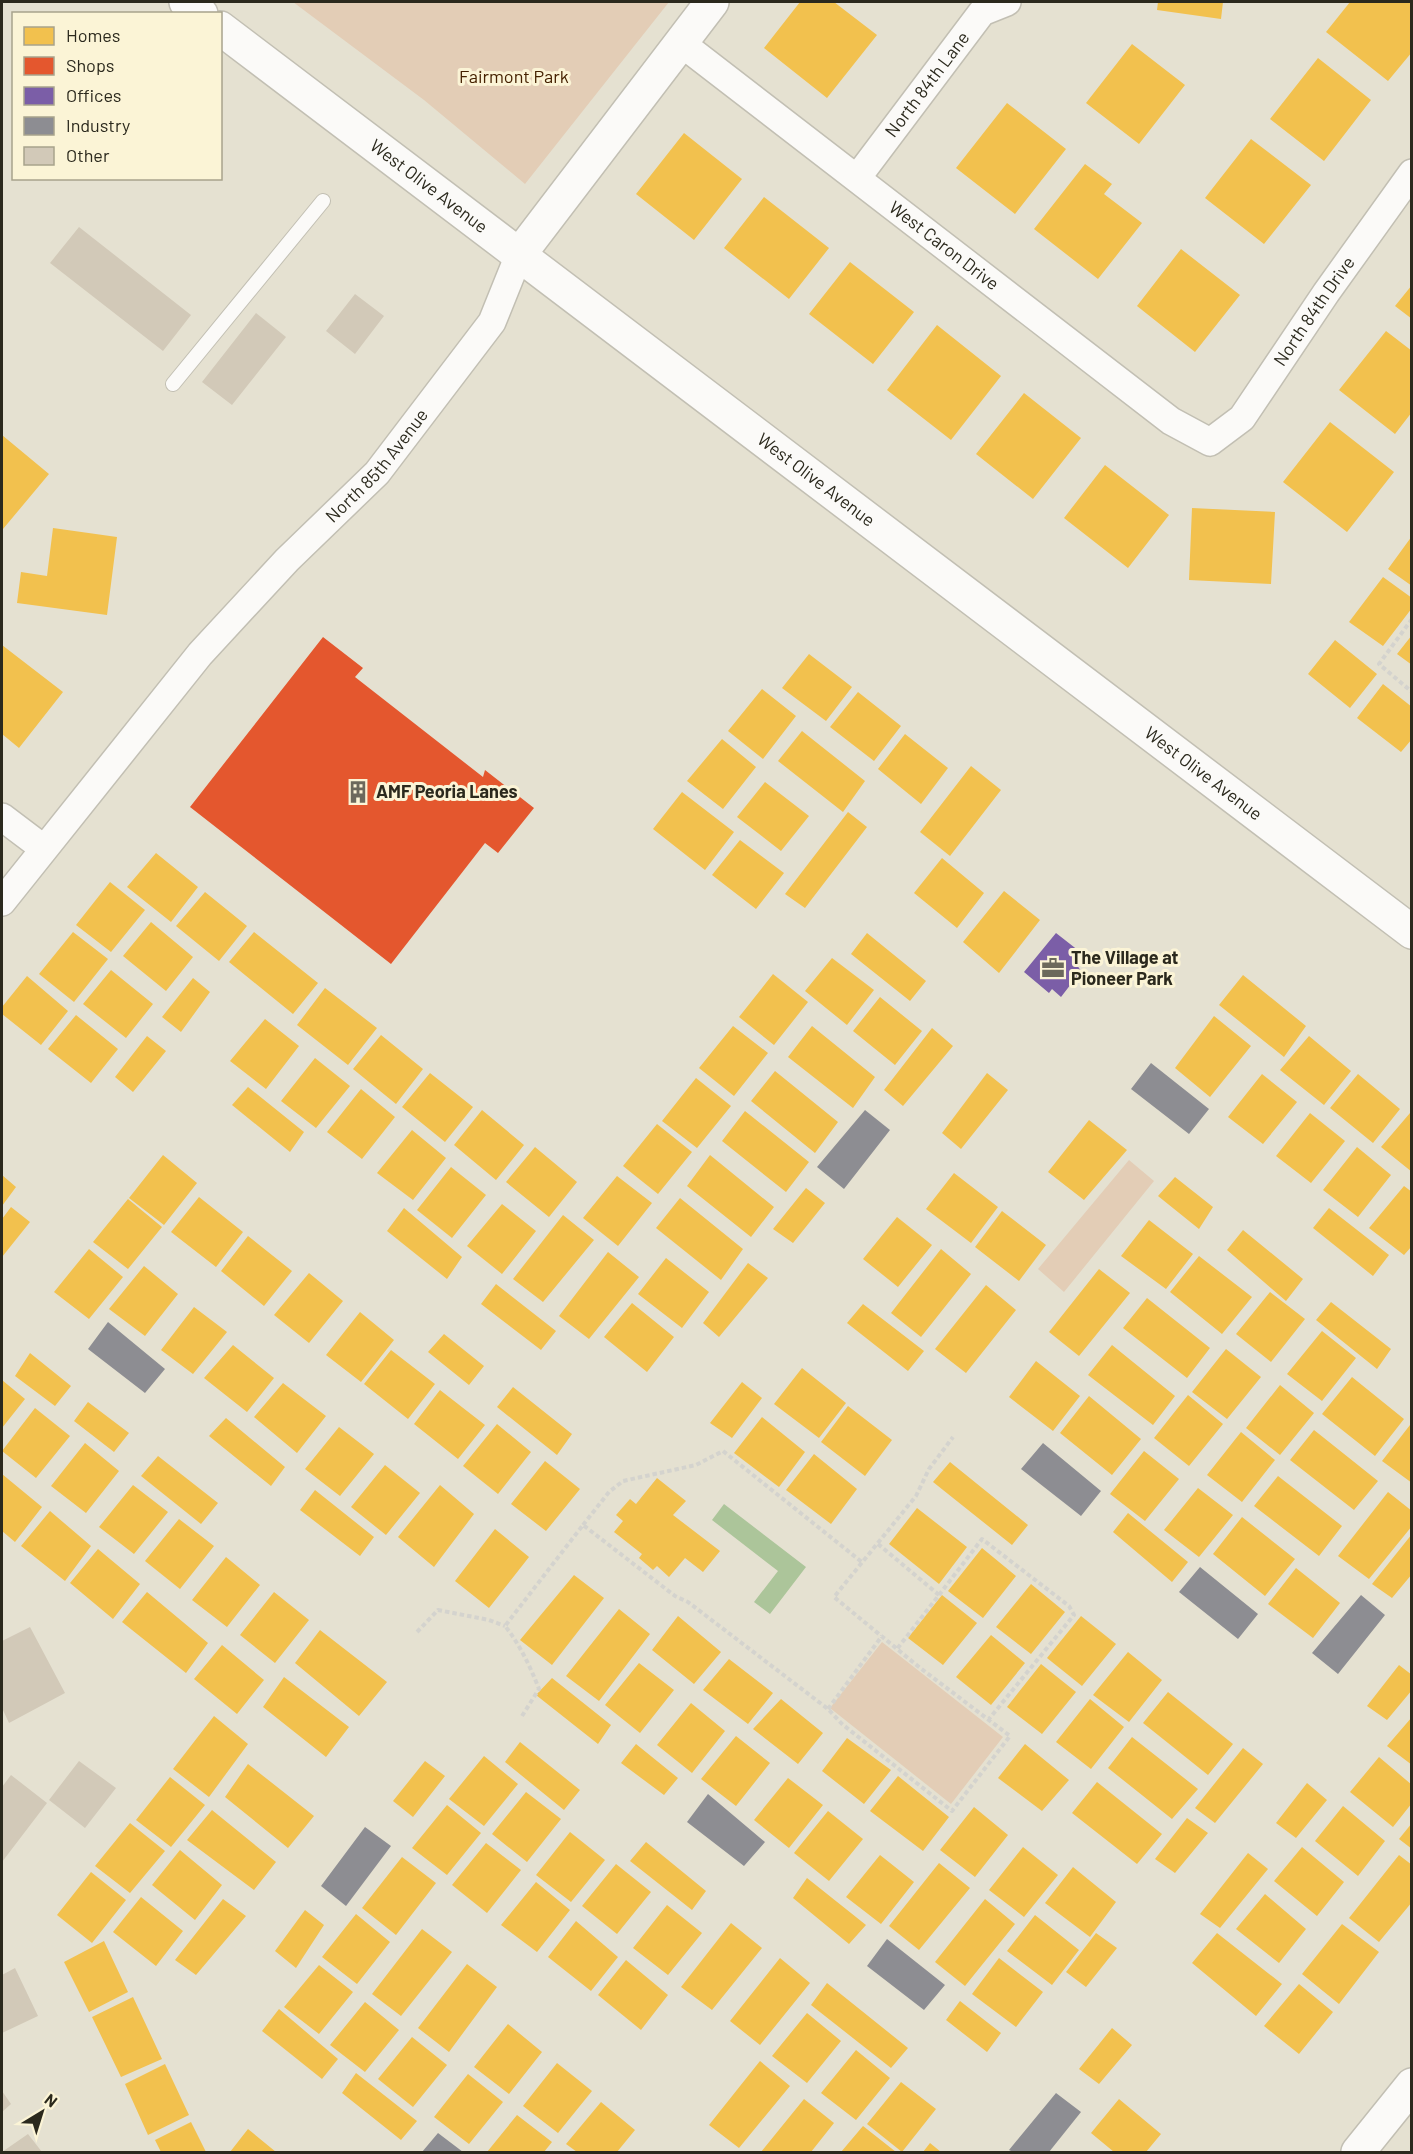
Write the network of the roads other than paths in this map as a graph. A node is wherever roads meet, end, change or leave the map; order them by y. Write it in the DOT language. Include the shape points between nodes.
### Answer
graph roads {
  1 [pos="186,2"];
  2 [pos="712,2"];
  3 [pos="1008,2"];
  4 [pos="198,12"];
  5 [pos="222,30"];
  6 [pos="681,43"];
  7 [pos="1412,173"];
  8 [pos="857,178"];
  9 [pos="323,201"];
  10 [pos="519,255"];
  11 [pos="173,384"];
  12 [pos="1210,442"];
  13 [pos="2,817"];
  14 [pos="43,848"];
  15 [pos="2,902"];
  16 [pos="1412,932"];
  17 [pos="1412,2085"];
  18 [pos="1366,2150"];
  1 -- 4 [label="main road"];
  2 -- 6 [label="main road, North 85th Avenue"];
  3 -- 8 [label="street, North 84th Lane" via="982,12"];
  5 -- 10 [label="main road, West Olive Avenue"];
  6 -- 8 [label="street, West Caron Drive"];
  6 -- 10 [label="main road, North 85th Avenue"];
  7 -- 12 [label="street, North 84th Drive" via="1242,418"];
  8 -- 12 [label="street, West Caron Drive" via="1171,421"];
  9 -- 11 [label="lane"];
  10 -- 14 [label="street, North 85th Avenue" via="492,322 377,473 286,560 200,654"];
  10 -- 16 [label="main road, West Olive Avenue"];
  13 -- 14 [label="street"];
  14 -- 15 [label="street, North 85th Avenue"];
  17 -- 18 [label="main road"];
}
